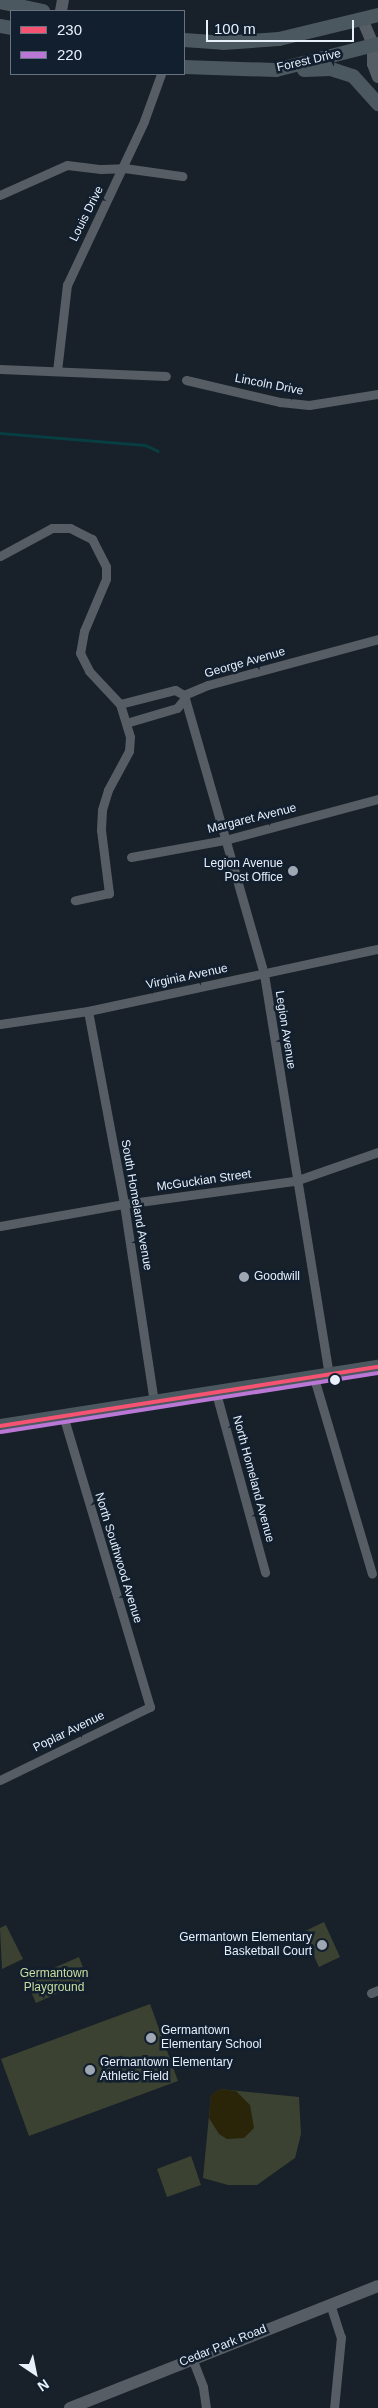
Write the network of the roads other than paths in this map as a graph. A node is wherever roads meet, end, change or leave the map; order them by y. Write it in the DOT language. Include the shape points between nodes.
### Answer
graph roads {
  1 [pos="0,2"];
  2 [pos="38,10"];
  3 [pos="378,15"];
  4 [pos="363,21"];
  5 [pos="185,40"];
  6 [pos="376,46"];
  7 [pos="185,67"];
  8 [pos="276,70"];
  9 [pos="161,75"];
  10 [pos="378,77"];
  11 [pos="378,104"];
  12 [pos="124,168"];
  13 [pos="182,176"];
  14 [pos="0,195"];
  15 [pos="0,369"];
  16 [pos="57,370"];
  17 [pos="166,376"];
  18 [pos="186,380"];
  19 [pos="378,394"];
  20 [pos="0,556"];
  21 [pos="378,639"];
  22 [pos="184,697"];
  23 [pos="120,704"];
  24 [pos="126,723"];
  25 [pos="378,799"];
  26 [pos="225,840"];
  27 [pos="132,857"];
  28 [pos="75,900"];
  29 [pos="378,949"];
  30 [pos="264,974"];
  31 [pos="88,1011"];
  32 [pos="0,1024"];
  33 [pos="378,1152"];
  34 [pos="295,1181"];
  35 [pos="124,1204"];
  36 [pos="0,1226"];
  37 [pos="378,1367"];
  38 [pos="329,1376"];
  39 [pos="314,1378"];
  40 [pos="216,1393"];
  41 [pos="154,1403"];
  42 [pos="63,1416"];
  43 [pos="0,1426"];
  44 [pos="265,1572"];
  45 [pos="372,1574"];
  46 [pos="150,1708"];
  47 [pos="0,1780"];
  48 [pos="378,2286"];
  49 [pos="330,2304"];
  50 [pos="192,2358"];
  51 [pos="70,2408"];
  52 [pos="206,2408"];
  53 [pos="334,2408"];
  1 -- 2 [label="main road"];
  3 -- 4 [label="main road"];
  4 -- 5 [label="main road" via="279,39 224,43"];
  4 -- 6 [label="street"];
  6 -- 8 [label="main road, Forest Drive"];
  6 -- 10 [label="street" via="373,64"];
  7 -- 8 [label="main road, Forest Drive"];
  8 -- 11 [label="main road" via="342,71 364,86"];
  9 -- 12 [label="street, Louis Drive"];
  12 -- 13 [label="street"];
  12 -- 14 [label="street" via="67,165"];
  12 -- 16 [label="street, Louis Drive" via="67,285"];
  15 -- 16 [label="street"];
  16 -- 17 [label="street"];
  18 -- 19 [label="street, Lincoln Drive" via="280,402 309,405"];
  20 -- 23 [label="street" via="52,528 79,530 98,548 106,573 103,590 84,631 80,654 89,671"];
  21 -- 22 [label="street, George Avenue" via="208,685"];
  22 -- 23 [label="street, George Avenue" via="175,690"];
  22 -- 24 [label="street" via="177,708"];
  22 -- 26 [label="street, Legion Avenue"];
  23 -- 24 [label="street"];
  24 -- 28 [label="street" via="129,751 108,790 102,810 101,830 109,893"];
  25 -- 26 [label="street, Margaret Avenue"];
  26 -- 27 [label="street, Margaret Avenue"];
  26 -- 30 [label="street, Legion Avenue"];
  29 -- 30 [label="street, Virginia Avenue"];
  30 -- 31 [label="street, Virginia Avenue"];
  30 -- 34 [label="street, Legion Avenue"];
  31 -- 32 [label="street, Virginia Avenue"];
  31 -- 35 [label="street, South Homeland Avenue"];
  33 -- 34 [label="street, McGuckian Street"];
  34 -- 35 [label="street, McGuckian Street"];
  34 -- 38 [label="street, Legion Avenue"];
  35 -- 36 [label="street, McGuckian Street"];
  35 -- 41 [label="street, South Homeland Avenue"];
  37 -- 38 [label="main road"];
  38 -- 39 [label="main road"];
  39 -- 40 [label="main road"];
  39 -- 45 [label="street"];
  40 -- 41 [label="main road"];
  40 -- 44 [label="street, North Homeland Avenue"];
  41 -- 42 [label="main road"];
  42 -- 43 [label="main road"];
  42 -- 46 [label="street, North Southwood Avenue"];
  46 -- 47 [label="street, Poplar Avenue"];
  48 -- 49 [label="street, Cedar Park Road"];
  49 -- 50 [label="street, Cedar Park Road"];
  49 -- 53 [label="street" via="341,2337"];
  50 -- 51 [label="street, Cedar Park Road"];
  50 -- 52 [label="street" via="203,2387"];
}
